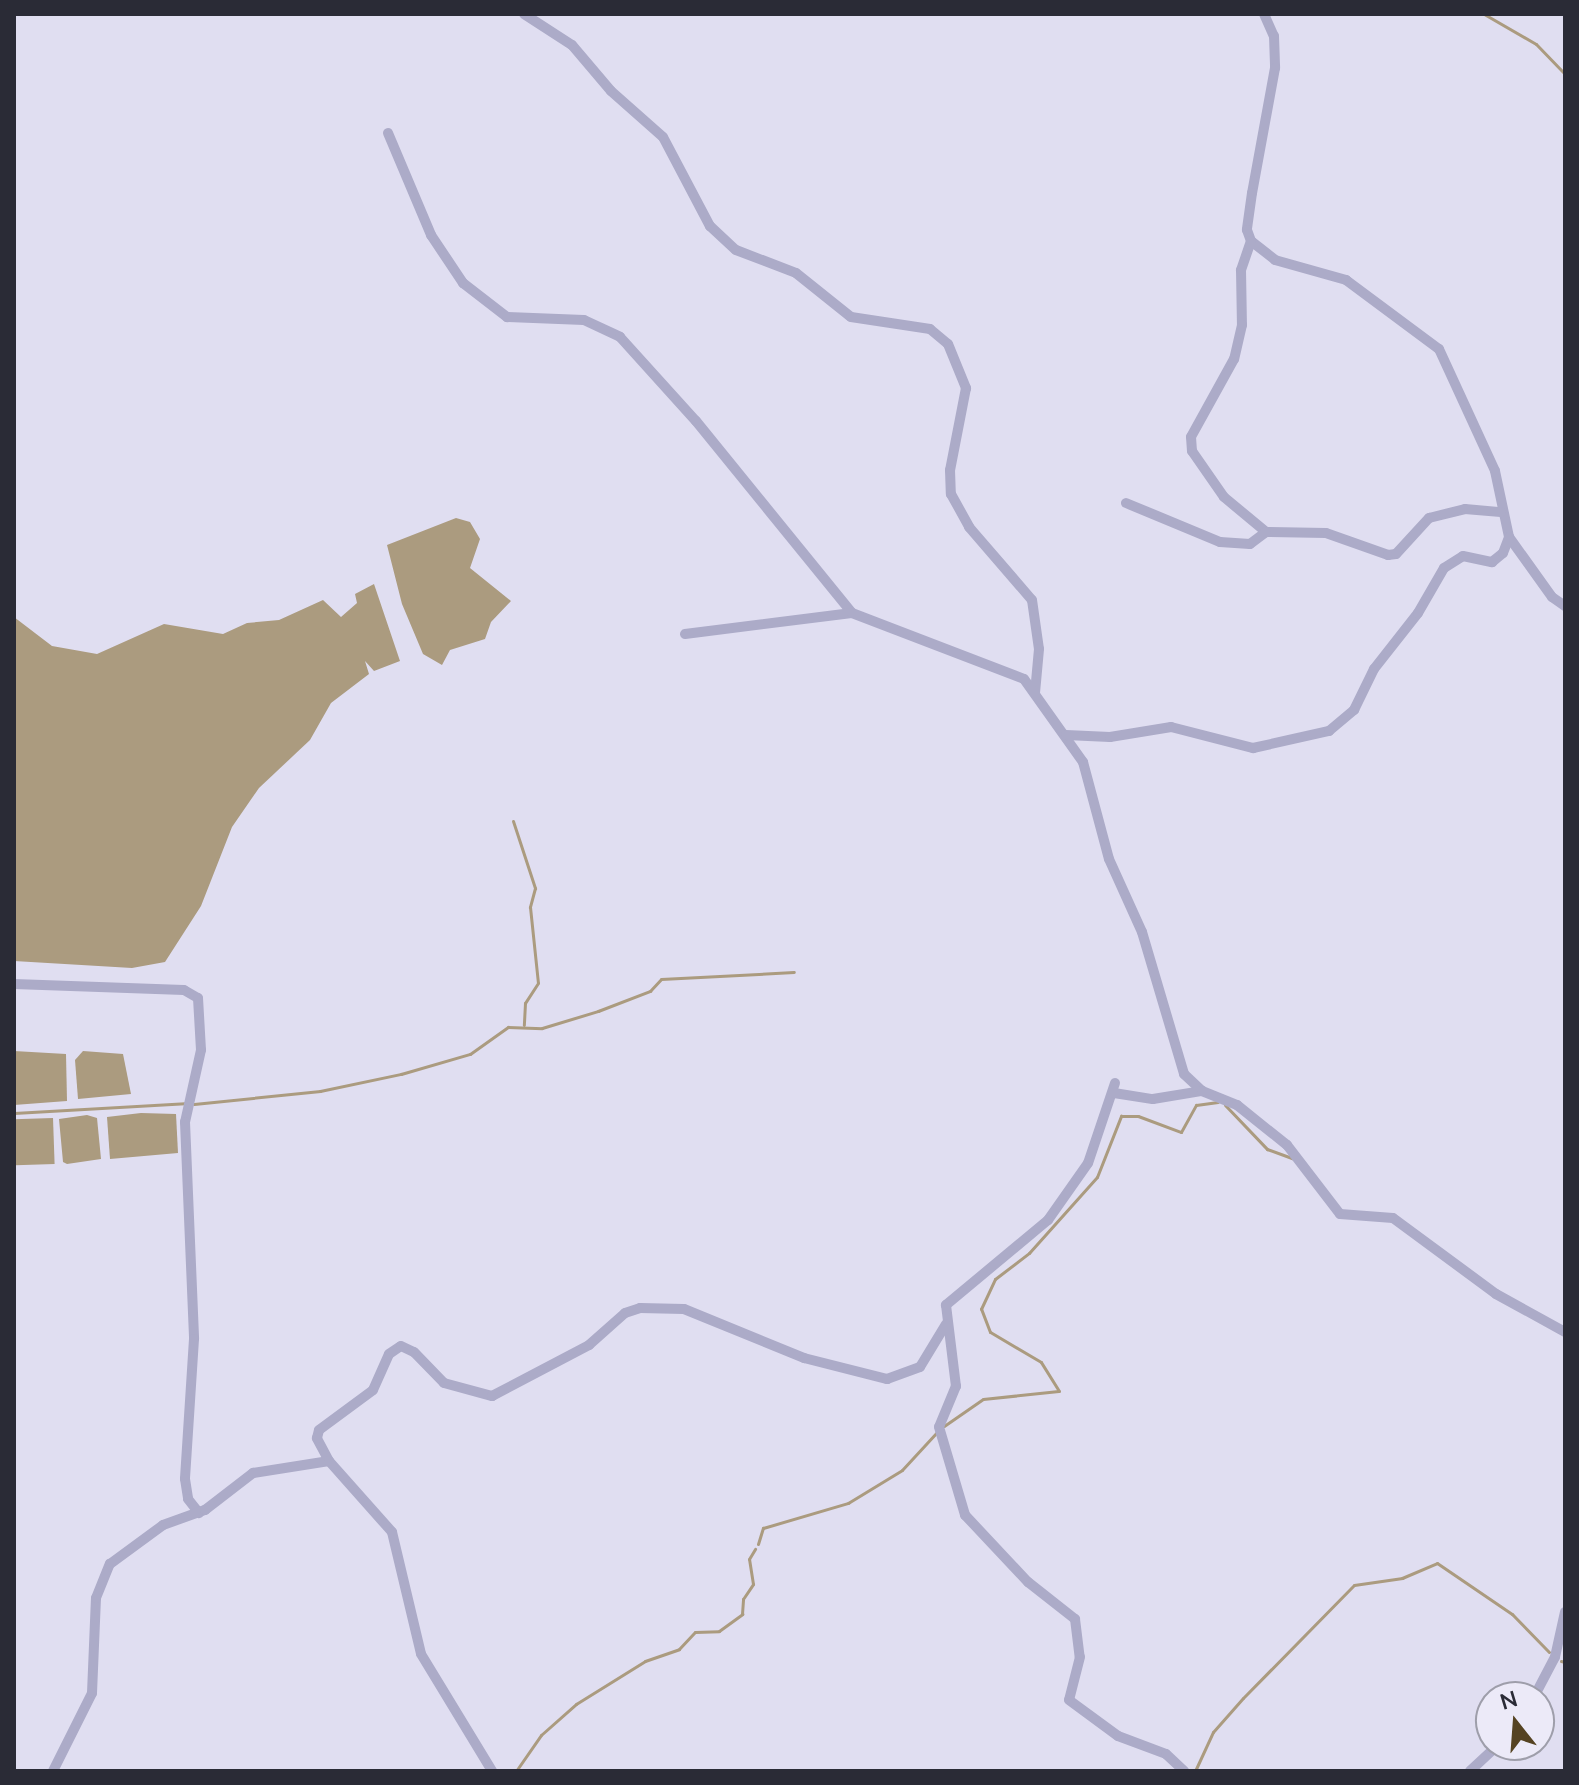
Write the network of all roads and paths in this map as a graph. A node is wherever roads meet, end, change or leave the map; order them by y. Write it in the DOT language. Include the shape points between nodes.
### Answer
graph roads {
  1 [pos="524,14"];
  2 [pos="1264,14"];
  3 [pos="388,133"];
  4 [pos="1251,241"];
  5 [pos="1126,503"];
  6 [pos="1501,512"];
  7 [pos="1266,532"];
  8 [pos="1509,537"];
  9 [pos="1565,606"];
  10 [pos="852,613"];
  11 [pos="685,634"];
  12 [pos="1035,693"];
  13 [pos="1066,735"];
  14 [pos="14,984"];
  15 [pos="1202,1091"];
  16 [pos="946,1324"];
  17 [pos="1565,1332"];
  18 [pos="329,1461"];
  19 [pos="199,1513"];
  20 [pos="1565,1612"];
  21 [pos="1542,1681"];
  22 [pos="53,1771"];
  23 [pos="492,1771"];
  24 [pos="1184,1771"];
  1 -- 12 [label="street" via="572,45 611,91 663,137 710,226 736,250 796,273 851,317 930,329 948,344 966,388 950,470 951,494 969,527 1032,600 1039,649"];
  2 -- 4 [label="street" via="1274,36 1275,68 1252,193 1247,230"];
  3 -- 10 [label="street" via="437,248 463,283 507,317 584,320 620,337 696,421"];
  4 -- 6 [label="street" via="1275,260 1346,280 1439,349 1495,471"];
  4 -- 7 [label="street" via="1241,270 1242,325 1234,359 1191,445 1224,497"];
  5 -- 7 [label="street" via="1220,542 1250,544"];
  6 -- 7 [label="street" via="1465,509 1429,518 1388,555 1326,533"];
  6 -- 8 [label="street"];
  8 -- 9 [label="street" via="1552,597"];
  8 -- 13 [label="street" via="1503,553 1492,562 1463,556 1444,568 1418,613 1374,669 1354,710 1329,731 1253,748 1171,727 1110,737"];
  10 -- 11 [label="street"];
  10 -- 12 [label="street" via="1019,676"];
  12 -- 13 [label="street"];
  13 -- 15 [label="street" via="1083,762 1109,859 1142,932 1184,1074"];
  14 -- 19 [label="street" via="184,990 198,998 201,1050 185,1122 194,1339 185,1479 188,1499"];
  15 -- 16 [label="street" via="1153,1099 1114,1088 1088,1163 1071,1190 1024,1244 993,1261 946,1305"];
  15 -- 17 [label="street" via="1237,1105 1287,1145 1340,1214 1393,1218 1496,1294"];
  16 -- 18 [label="street" via="920,1367 887,1379 804,1358 684,1309 640,1308 625,1313 589,1345 492,1396 444,1383 401,1346 389,1354 373,1390 319,1430 317,1438"];
  16 -- 24 [label="street" via="956,1386 939,1427 962,1511 1028,1582 1075,1619 1080,1657 1069,1700 1118,1736 1166,1754"];
  18 -- 19 [label="street" via="253,1473"];
  18 -- 23 [label="street" via="392,1532 421,1654"];
  19 -- 22 [label="street" via="163,1525 105,1574 96,1598 92,1693"];
  20 -- 21 [label="street" via="1555,1657"];
}
